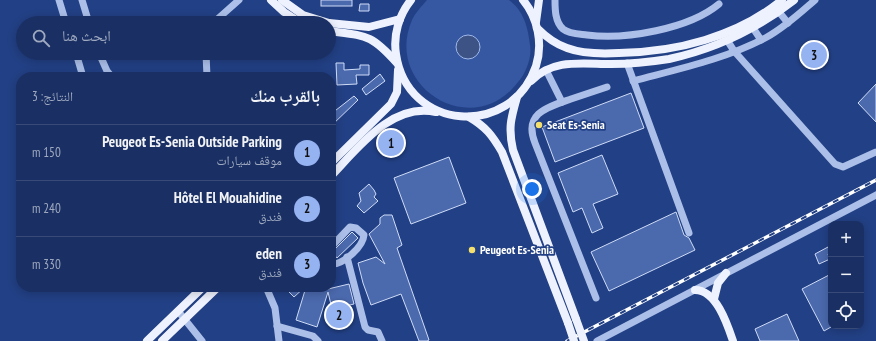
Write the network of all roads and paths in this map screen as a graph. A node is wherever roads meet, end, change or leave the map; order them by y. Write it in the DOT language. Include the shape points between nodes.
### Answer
graph roads {
  1 [pos="59,0"];
  2 [pos="82,0"];
  3 [pos="239,0"];
  4 [pos="271,0"];
  5 [pos="282,0"];
  6 [pos="411,0"];
  7 [pos="523,0"];
  8 [pos="539,0"];
  9 [pos="555,0"];
  10 [pos="782,0"];
  11 [pos="794,0"];
  12 [pos="815,0"];
  13 [pos="719,4"];
  14 [pos="779,12"];
  15 [pos="64,16"];
  16 [pos="87,16"];
  17 [pos="221,16"];
  18 [pos="290,16"];
  19 [pos="306,16"];
  20 [pos="400,19"];
  21 [pos="788,23"];
  22 [pos="336,24"];
  23 [pos="536,25"];
  24 [pos="753,28"];
  25 [pos="336,32"];
  26 [pos="727,40"];
  27 [pos="761,40"];
  28 [pos="698,51"];
  29 [pos="734,52"];
  30 [pos="78,60"];
  31 [pos="102,60"];
  32 [pos="206,60"];
  33 [pos="702,62"];
  34 [pos="627,63"];
  35 [pos="398,64"];
  36 [pos="546,70"];
  37 [pos="82,72"];
  38 [pos="108,72"];
  39 [pos="206,72"];
  40 [pos="633,81"];
  41 [pos="527,84"];
  42 [pos="607,87"];
  43 [pos="517,97"];
  44 [pos="562,102"];
  45 [pos="445,114"];
  46 [pos="469,117"];
  47 [pos="876,152"];
  48 [pos="336,158"];
  49 [pos="336,171"];
  50 [pos="876,195"];
  51 [pos="689,233"];
  52 [pos="336,242"];
  53 [pos="347,257"];
  54 [pos="336,264"];
  55 [pos="726,273"];
  56 [pos="695,290"];
  57 [pos="198,292"];
  58 [pos="213,292"];
  59 [pos="268,292"];
  60 [pos="596,298"];
  61 [pos="714,299"];
  62 [pos="178,311"];
  63 [pos="185,318"];
  64 [pos="277,326"];
  65 [pos="147,341"];
  66 [pos="162,341"];
  67 [pos="202,341"];
  68 [pos="279,341"];
  69 [pos="318,341"];
  70 [pos="382,341"];
  71 [pos="574,341"];
  72 [pos="584,341"];
  73 [pos="597,341"];
  74 [pos="733,341"];
  1 -- 15 [label="street"];
  2 -- 16 [label="street"];
  3 -- 17 [label="street"];
  4 -- 18 [label="main road"];
  5 -- 19 [label="main road"];
  6 -- 20 [label="main road"];
  7 -- 23 [label="main road"];
  8 -- 23 [label="main road"];
  9 -- 13 [label="street" via="557,20 561,27 570,32 593,36 651,32 702,15"];
  10 -- 23 [label="main road" via="762,14 725,32 689,45 654,51 610,54 579,51 553,42"];
  11 -- 14 [label="main road"];
  12 -- 21 [label="street"];
  14 -- 21 [label="street"];
  14 -- 24 [label="main road"];
  20 -- 22 [label="main road" via="369,27"];
  20 -- 35 [label="main road" via="395,48"];
  21 -- 27 [label="street"];
  23 -- 41 [label="main road" via="539,52"];
  24 -- 26 [label="main road"];
  24 -- 27 [label="street"];
  25 -- 35 [label="main road" via="364,36 373,40"];
  26 -- 28 [label="main road"];
  26 -- 29 [label="street"];
  27 -- 29 [label="street"];
  28 -- 33 [label="street"];
  28 -- 34 [label="main road" via="668,59"];
  29 -- 33 [label="street"];
  29 -- 47 [label="street" via="835,164 843,167"];
  30 -- 37 [label="street"];
  31 -- 38 [label="street"];
  32 -- 39 [label="street"];
  33 -- 40 [label="street"];
  34 -- 36 [label="main road" via="571,63"];
  34 -- 40 [label="street"];
  35 -- 45 [label="main road" via="411,90 421,100"];
  35 -- 48 [label="main road" via="397,92 391,104"];
  36 -- 41 [label="main road"];
  36 -- 44 [label="street"];
  40 -- 51 [label="street"];
  41 -- 43 [label="main road"];
  42 -- 44 [label="street"];
  43 -- 46 [label="main road" via="495,112"];
  43 -- 72 [label="main road, bridge" via="510,117 513,150"];
  44 -- 60 [label="street" via="536,115 532,136"];
  45 -- 46 [label="main road"];
  45 -- 49 [label="main road" via="430,110 394,118 382,126"];
  46 -- 71 [label="main road, bridge" via="483,126 502,152"];
  50 -- 55 [label="street"];
  52 -- 53 [label="street" via="350,227 356,228 364,235 363,240"];
  53 -- 54 [label="street"];
  53 -- 70 [label="street" via="365,327 378,332"];
  55 -- 56 [label="street"];
  55 -- 61 [label="main road" via="718,283"];
  56 -- 61 [label="main road" via="705,291"];
  56 -- 73 [label="street"];
  57 -- 62 [label="main road"];
  58 -- 63 [label="main road"];
  59 -- 64 [label="street" via="275,308"];
  61 -- 74 [label="main road"];
  62 -- 63 [label="street"];
  62 -- 65 [label="main road"];
  63 -- 66 [label="main road"];
  63 -- 67 [label="street"];
  64 -- 68 [label="street"];
  64 -- 69 [label="street" via="313,336"];
}
